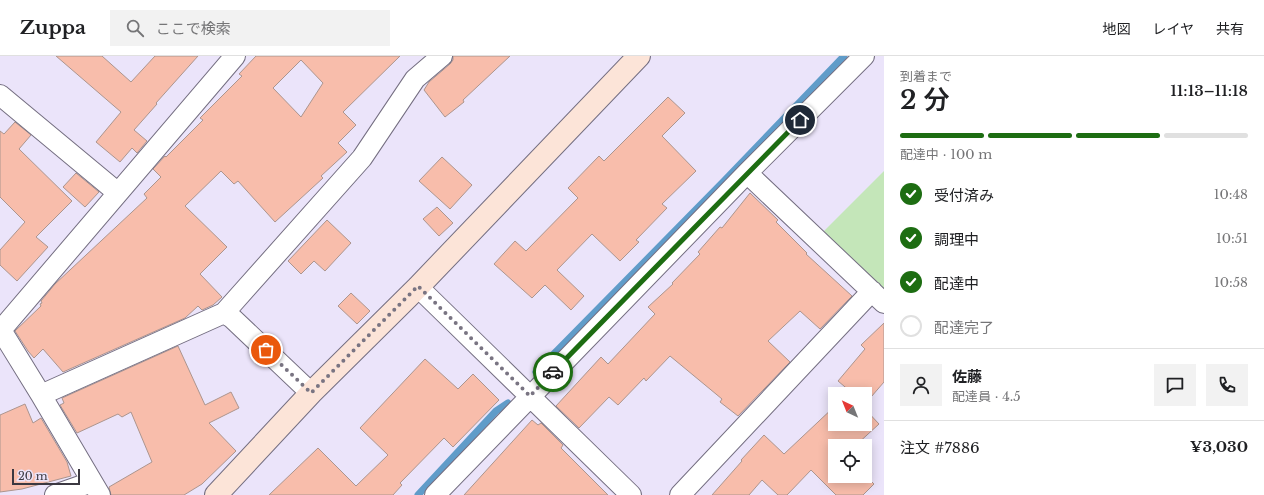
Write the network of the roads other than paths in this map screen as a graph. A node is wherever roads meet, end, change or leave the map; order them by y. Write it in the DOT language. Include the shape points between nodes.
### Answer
graph roads {
  1 [pos="235,56"];
  2 [pos="442,56"];
  3 [pos="639,56"];
  4 [pos="864,56"];
  5 [pos="0,95"];
  6 [pos="747,173"];
  7 [pos="118,193"];
  8 [pos="418,286"];
  9 [pos="878,297"];
  10 [pos="224,313"];
  11 [pos="311,393"];
  12 [pos="41,395"];
  13 [pos="530,396"];
  14 [pos="96,488"];
  15 [pos="55,495"];
  16 [pos="216,495"];
  17 [pos="435,495"];
  18 [pos="631,495"];
  19 [pos="680,495"];
  1 -- 7 [label="street"];
  2 -- 10 [label="street" via="415,79 362,158"];
  3 -- 8 [label="street"];
  4 -- 6 [label="street"];
  5 -- 7 [label="street"];
  6 -- 9 [label="street"];
  6 -- 13 [label="street"];
  7 -- 12 [label="street" via="1,330"];
  8 -- 11 [label="street"];
  8 -- 13 [label="street"];
  9 -- 19 [label="street"];
  10 -- 11 [label="street"];
  10 -- 12 [label="street"];
  11 -- 16 [label="street"];
  12 -- 14 [label="street"];
  13 -- 17 [label="street"];
  13 -- 18 [label="street"];
  14 -- 15 [label="street"];
}
